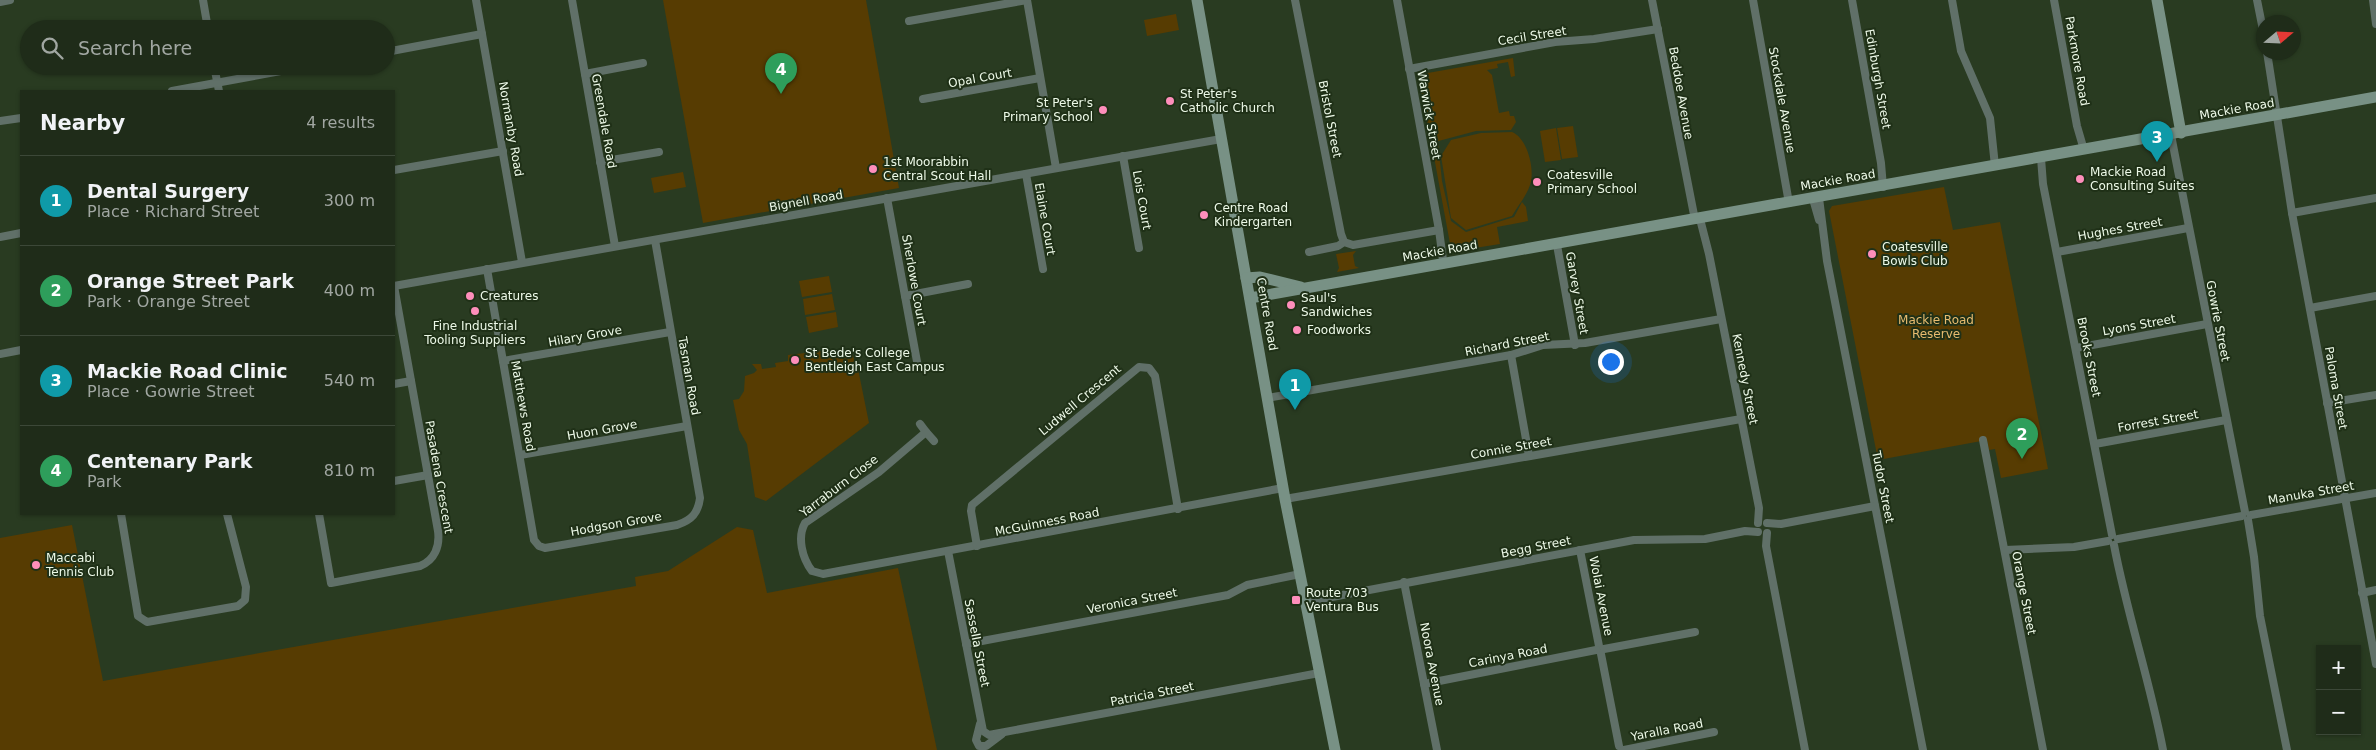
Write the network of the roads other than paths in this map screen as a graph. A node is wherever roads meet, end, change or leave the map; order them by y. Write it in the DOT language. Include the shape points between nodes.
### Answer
graph roads {
  1 [pos="10,0"];
  2 [pos="203,0"];
  3 [pos="476,0"];
  4 [pos="572,0"];
  5 [pos="1027,0"];
  6 [pos="1197,0"];
  7 [pos="1295,0"];
  8 [pos="1397,0"];
  9 [pos="1652,0"];
  10 [pos="1752,0"];
  11 [pos="1852,0"];
  12 [pos="1952,0"];
  13 [pos="2054,0"];
  14 [pos="2157,0"];
  15 [pos="2257,0"];
  16 [pos="2373,0"];
  17 [pos="0,2"];
  18 [pos="2260,15"];
  19 [pos="206,20"];
  20 [pos="909,21"];
  21 [pos="2376,24"];
  22 [pos="1658,29"];
  23 [pos="482,34"];
  24 [pos="395,50"];
  25 [pos="2267,60"];
  26 [pos="643,63"];
  27 [pos="1409,69"];
  28 [pos="585,74"];
  29 [pos="269,75"];
  30 [pos="1040,78"];
  31 [pos="218,87"];
  32 [pos="184,90"];
  33 [pos="2376,97"];
  34 [pos="923,99"];
  35 [pos="2277,116"];
  36 [pos="20,118"];
  37 [pos="0,121"];
  38 [pos="2176,134"];
  39 [pos="1221,139"];
  40 [pos="2081,151"];
  41 [pos="503,152"];
  42 [pos="658,152"];
  43 [pos="1123,156"];
  44 [pos="2038,158"];
  45 [pos="600,162"];
  46 [pos="1998,166"];
  47 [pos="1056,168"];
  48 [pos="395,170"];
  49 [pos="1026,174"];
  50 [pos="1885,186"];
  51 [pos="887,198"];
  52 [pos="1816,198"];
  53 [pos="2376,198"];
  54 [pos="1789,203"];
  55 [pos="2292,213"];
  56 [pos="1697,220"];
  57 [pos="2188,228"];
  58 [pos="1439,231"];
  59 [pos="20,233"];
  60 [pos="0,237"];
  61 [pos="655,240"];
  62 [pos="1344,242"];
  63 [pos="1556,245"];
  64 [pos="615,246"];
  65 [pos="1139,248"];
  66 [pos="1308,252"];
  67 [pos="2057,252"];
  68 [pos="522,262"];
  69 [pos="1445,264"];
  70 [pos="487,269"];
  71 [pos="1043,269"];
  72 [pos="1246,278"];
  73 [pos="968,284"];
  74 [pos="395,286"];
  75 [pos="1305,288"];
  76 [pos="395,292"];
  77 [pos="905,296"];
  78 [pos="2376,296"];
  79 [pos="1250,298"];
  80 [pos="2310,308"];
  81 [pos="1721,319"];
  82 [pos="2207,324"];
  83 [pos="670,332"];
  84 [pos="1575,344"];
  85 [pos="2076,348"];
  86 [pos="20,350"];
  87 [pos="0,354"];
  88 [pos="1511,355"];
  89 [pos="503,361"];
  90 [pos="918,366"];
  91 [pos="411,381"];
  92 [pos="395,384"];
  93 [pos="2376,394"];
  94 [pos="1268,398"];
  95 [pos="2327,403"];
  96 [pos="1741,419"];
  97 [pos="2226,420"];
  98 [pos="920,424"];
  99 [pos="687,426"];
  100 [pos="926,432"];
  101 [pos="1983,440"];
  102 [pos="934,441"];
  103 [pos="2095,444"];
  104 [pos="520,455"];
  105 [pos="1529,456"];
  106 [pos="428,475"];
  107 [pos="395,481"];
  108 [pos="1284,493"];
  109 [pos="2376,493"];
  110 [pos="2344,498"];
  111 [pos="1875,506"];
  112 [pos="1178,509"];
  113 [pos="121,515"];
  114 [pos="227,515"];
  115 [pos="319,515"];
  116 [pos="694,515"];
  117 [pos="2246,516"];
  118 [pos="1762,528"];
  119 [pos="2113,540"];
  120 [pos="539,546"];
  121 [pos="977,546"];
  122 [pos="1580,550"];
  123 [pos="2005,550"];
  124 [pos="948,551"];
  125 [pos="814,572"];
  126 [pos="1300,574"];
  127 [pos="1404,582"];
  128 [pos="2376,590"];
  129 [pos="2362,592"];
  130 [pos="1305,602"];
  131 [pos="1695,632"];
  132 [pos="966,644"];
  133 [pos="1600,650"];
  134 [pos="2376,664"];
  135 [pos="1319,673"];
  136 [pos="1424,684"];
  137 [pos="981,722"];
  138 [pos="1714,732"];
  139 [pos="1002,734"];
  140 [pos="989,735"];
  141 [pos="1621,749"];
  142 [pos="1335,750"];
  143 [pos="1437,750"];
  144 [pos="1805,750"];
  145 [pos="1923,750"];
  146 [pos="2043,750"];
  147 [pos="2163,750"];
  148 [pos="2287,750"];
  1 -- 17 [label="street"];
  2 -- 19 [label="street"];
  3 -- 23 [label="street, Normanby Road"];
  4 -- 28 [label="street, Greendale Road"];
  5 -- 20 [label="street"];
  5 -- 30 [label="street"];
  6 -- 39 [label="street, Centre Road"];
  7 -- 62 [label="street, Bristol Street"];
  8 -- 27 [label="street, Warwick Street"];
  9 -- 22 [label="street, Beddoe Avenue"];
  10 -- 54 [label="street, Stockdale Avenue"];
  11 -- 50 [label="street, Edinburgh Street"];
  12 -- 46 [label="street" via="1962,51 1990,118"];
  13 -- 40 [label="street, Parkmore Road"];
  14 -- 38 [label="street"];
  15 -- 18 [label="street"];
  16 -- 21 [label="street"];
  22 -- 27 [label="street, Cecil Street" via="1555,42"];
  22 -- 56 [label="street, Beddoe Avenue" via="1687,190"];
  23 -- 24 [label="street"];
  23 -- 41 [label="street, Normanby Road"];
  25 -- 35 [label="street, Paloma Street"];
  26 -- 28 [label="street"];
  27 -- 58 [label="street, Warwick Street"];
  28 -- 45 [label="street, Greendale Road"];
  29 -- 31 [label="street"];
  30 -- 34 [label="street, Opal Court"];
  30 -- 47 [label="street"];
  31 -- 32 [label="street"];
  33 -- 35 [label="street, Mackie Road"];
  35 -- 38 [label="street, Mackie Road"];
  35 -- 55 [label="street, Paloma Street"];
  36 -- 37 [label="street"];
  38 -- 40 [label="street, Mackie Road"];
  38 -- 57 [label="street, Gowrie Street"];
  39 -- 43 [label="street, Bignell Road"];
  39 -- 72 [label="street, Centre Road"];
  40 -- 44 [label="street, Mackie Road"];
  41 -- 48 [label="street"];
  41 -- 68 [label="street, Normanby Road"];
  42 -- 45 [label="street"];
  43 -- 47 [label="street, Bignell Road"];
  43 -- 65 [label="street, Lois Court"];
  44 -- 46 [label="street, Mackie Road"];
  44 -- 67 [label="street, Brooks Street"];
  45 -- 64 [label="street, Greendale Road"];
  46 -- 50 [label="street, Mackie Road"];
  47 -- 49 [label="street, Bignell Road"];
  49 -- 51 [label="street, Bignell Road"];
  49 -- 71 [label="street, Elaine Court"];
  50 -- 52 [label="street, Mackie Road"];
  51 -- 61 [label="street, Bignell Road"];
  51 -- 77 [label="street, Sherlowe Court"];
  52 -- 54 [label="street, Mackie Road"];
  52 -- 111 [label="street, Tudor Street"];
  53 -- 55 [label="street"];
  54 -- 56 [label="street, Mackie Road"];
  55 -- 80 [label="street, Paloma Street"];
  56 -- 63 [label="street, Mackie Road"];
  56 -- 81 [label="street, Kennedy Street" via="1709,254"];
  57 -- 67 [label="street, Hughes Street"];
  57 -- 82 [label="street, Gowrie Street"];
  58 -- 62 [label="street" via="1353,245"];
  58 -- 69 [label="street, Warwick Street"];
  59 -- 60 [label="street"];
  61 -- 64 [label="street, Bignell Road"];
  61 -- 83 [label="street, Tasman Road"];
  62 -- 66 [label="street"];
  63 -- 69 [label="street, Mackie Road"];
  63 -- 84 [label="street, Garvey Street"];
  64 -- 68 [label="street, Bignell Road"];
  67 -- 85 [label="street, Brooks Street"];
  68 -- 70 [label="street, Bignell Road"];
  69 -- 75 [label="street, Mackie Road"];
  70 -- 74 [label="street, Bignell Road"];
  70 -- 89 [label="street, Matthews Road"];
  72 -- 75 [label="street, Mackie Road" via="1260,277"];
  72 -- 79 [label="street, Centre Road"];
  73 -- 77 [label="street"];
  75 -- 79 [label="street, Mackie Road"];
  76 -- 91 [label="street, Pasadena Crescent"];
  77 -- 90 [label="street, Sherlowe Court"];
  78 -- 80 [label="street"];
  79 -- 94 [label="street, Centre Road"];
  80 -- 95 [label="street, Paloma Street"];
  81 -- 84 [label="street, Richard Street"];
  81 -- 96 [label="street, Kennedy Street"];
  82 -- 85 [label="street, Lyons Street"];
  82 -- 97 [label="street, Gowrie Street"];
  83 -- 89 [label="street, Hilary Grove"];
  83 -- 99 [label="street, Tasman Road"];
  84 -- 88 [label="street, Richard Street" via="1543,346"];
  85 -- 103 [label="street, Brooks Street"];
  86 -- 87 [label="street"];
  88 -- 94 [label="street, Richard Street"];
  88 -- 105 [label="street"];
  89 -- 104 [label="street, Matthews Road"];
  91 -- 92 [label="street"];
  91 -- 106 [label="street, Pasadena Crescent"];
  93 -- 95 [label="street"];
  94 -- 108 [label="street, Centre Road"];
  95 -- 110 [label="street, Paloma Street"];
  96 -- 105 [label="street, Connie Street"];
  96 -- 118 [label="street, Kennedy Street"];
  97 -- 103 [label="street, Forrest Street"];
  97 -- 117 [label="street, Gowrie Street"];
  98 -- 100 [label="street"];
  99 -- 104 [label="street, Huon Grove"];
  99 -- 116 [label="street, Tasman Road" via="700,498"];
  100 -- 102 [label="street"];
  100 -- 125 [label="street, Yarraburn Close" via="878,472 805,523 800,539 809,567"];
  101 -- 123 [label="street, Orange Street"];
  103 -- 119 [label="street, Brooks Street"];
  104 -- 120 [label="street, Matthews Road" via="534,540"];
  105 -- 108 [label="street, Connie Street"];
  106 -- 107 [label="street"];
  106 -- 115 [label="street, Pasadena Crescent" via="439,542 434,555 420,566 331,583"];
  108 -- 112 [label="street, McGuinness Road"];
  108 -- 126 [label="street, Centre Road"];
  109 -- 110 [label="street, Manuka Street"];
  110 -- 117 [label="street, Manuka Street"];
  110 -- 129 [label="street, Paloma Street"];
  111 -- 118 [label="street, Begg Street"];
  111 -- 145 [label="street, Tudor Street"];
  112 -- 121 [label="street, McGuinness Road"];
  112 -- 121 [label="street, Ludwell Crescent" via="1156,379 1149,368 1139,367 972,505"];
  113 -- 114 [label="street" via="138,616 147,622 238,606 245,600 246,587"];
  116 -- 120 [label="street, Hodgson Grove" via="677,525 546,548"];
  117 -- 119 [label="street, Manuka Street"];
  117 -- 148 [label="street, Gowrie Street" via="2260,616"];
  118 -- 122 [label="street, Begg Street" via="1705,539 1637,539"];
  118 -- 144 [label="street, Kennedy Street"];
  119 -- 123 [label="street, Manuka Street" via="2074,547"];
  119 -- 147 [label="street, Brooks Street" via="2122,589 2151,692"];
  121 -- 124 [label="street, McGuinness Road"];
  122 -- 127 [label="street, Begg Street"];
  122 -- 133 [label="street, Wolai Avenue"];
  123 -- 146 [label="street, Orange Street"];
  124 -- 125 [label="street, McGuinness Road" via="824,574"];
  124 -- 132 [label="street, Sassella Street"];
  126 -- 130 [label="street, Centre Road"];
  126 -- 132 [label="street, Veronica Street" via="1249,584 1228,595"];
  127 -- 130 [label="street, Begg Street"];
  127 -- 136 [label="street, Noora Avenue"];
  128 -- 129 [label="street"];
  129 -- 134 [label="street, Paloma Street"];
  130 -- 135 [label="street, Centre Road"];
  131 -- 133 [label="street, Carinya Road"];
  132 -- 137 [label="street, Sassella Street"];
  133 -- 136 [label="street, Carinya Road"];
  133 -- 141 [label="street, Wolai Avenue"];
  135 -- 139 [label="street, Patricia Street"];
  135 -- 142 [label="street, Centre Road"];
  136 -- 143 [label="street, Noora Avenue"];
  137 -- 139 [label="street" via="976,740 979,746 986,746"];
  137 -- 140 [label="street, Sassella Street" via="983,731"];
  138 -- 141 [label="street, Yaralla Road"];
  139 -- 140 [label="street, Patricia Street"];
}
